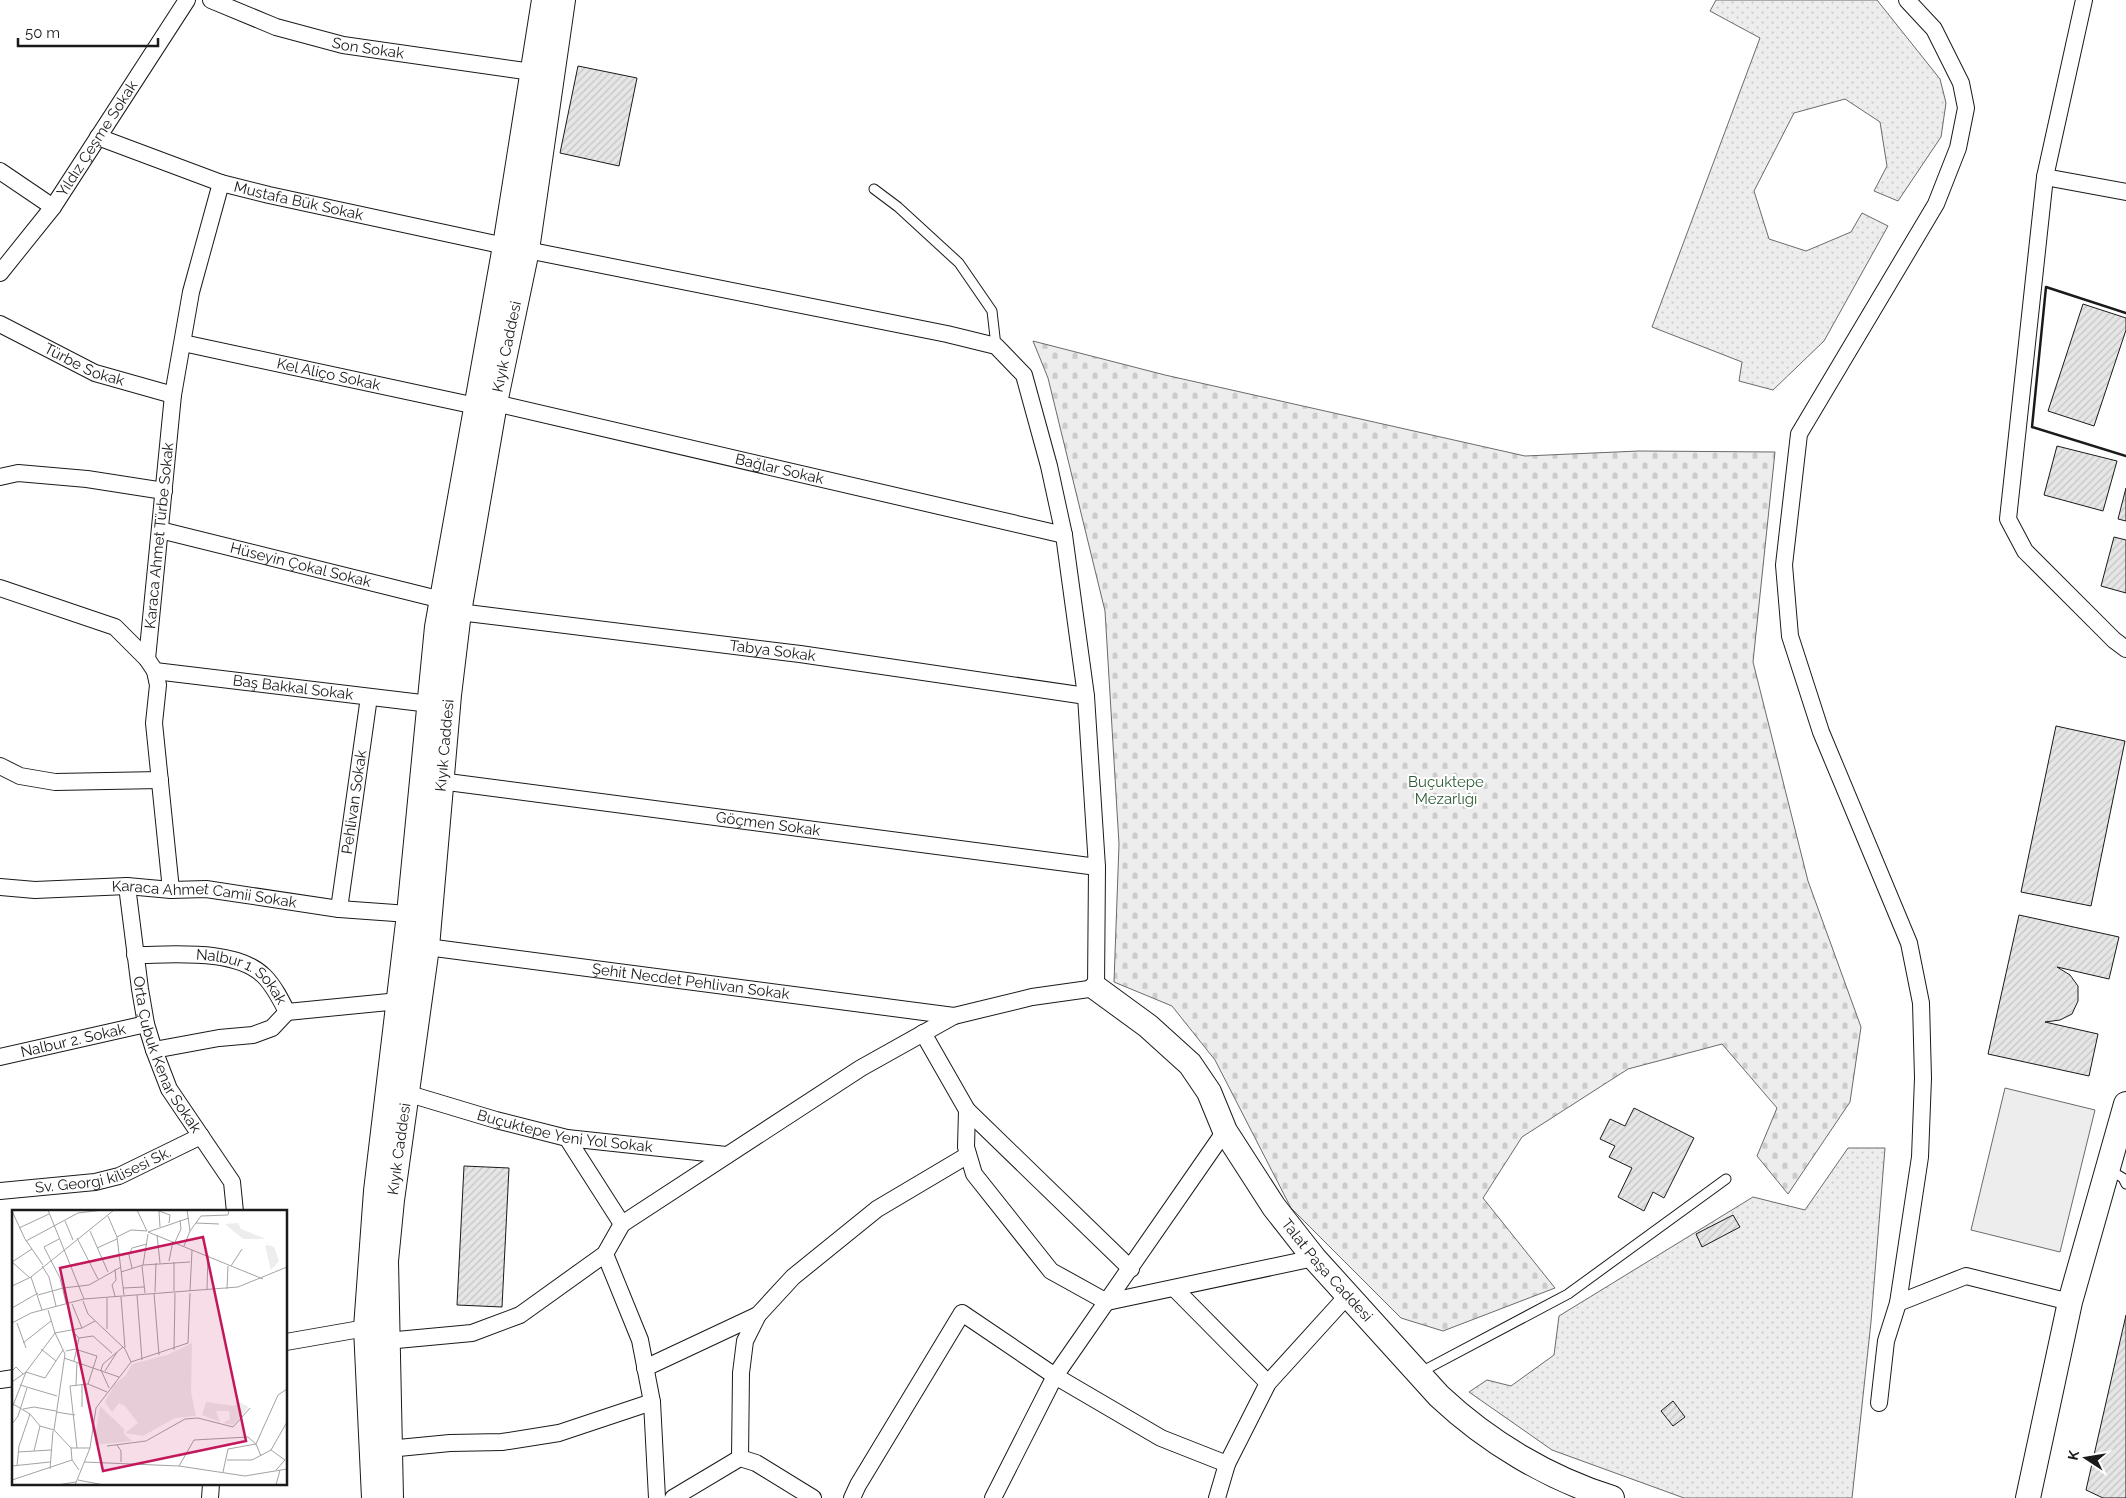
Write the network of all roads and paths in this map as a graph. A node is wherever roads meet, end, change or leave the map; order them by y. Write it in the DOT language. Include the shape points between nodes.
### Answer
graph roads {
  1 [pos="187,0"];
  2 [pos="211,0"];
  3 [pos="544,0"];
  4 [pos="563,0"];
  5 [pos="1907,0"];
  6 [pos="2084,0"];
  7 [pos="532,72"];
  8 [pos="98,137"];
  9 [pos="0,171"];
  10 [pos="2045,178"];
  11 [pos="221,183"];
  12 [pos="874,189"];
  13 [pos="2126,192"];
  14 [pos="53,207"];
  15 [pos="516,248"];
  16 [pos="0,273"];
  17 [pos="0,324"];
  18 [pos="182,343"];
  19 [pos="996,346"];
  20 [pos="173,395"];
  21 [pos="485,404"];
  22 [pos="0,477"];
  23 [pos="164,491"];
  24 [pos="160,530"];
  25 [pos="1064,535"];
  26 [pos="0,588"];
  27 [pos="450,606"];
  28 [pos="2126,649"];
  29 [pos="151,665"];
  30 [pos="1086,696"];
  31 [pos="369,697"];
  32 [pos="430,704"];
  33 [pos="0,766"];
  34 [pos="160,780"];
  35 [pos="440,781"];
  36 [pos="1097,868"];
  37 [pos="127,886"];
  38 [pos="0,887"];
  39 [pos="172,890"];
  40 [pos="338,909"];
  41 [pos="409,914"];
  42 [pos="416,946"];
  43 [pos="135,955"];
  44 [pos="1096,988"];
  45 [pos="399,1002"];
  46 [pos="287,1012"];
  47 [pos="954,1016"];
  48 [pos="146,1024"];
  49 [pos="923,1033"];
  50 [pos="154,1050"];
  51 [pos="0,1057"];
  52 [pos="406,1092"];
  53 [pos="2126,1104"];
  54 [pos="967,1110"];
  55 [pos="1225,1131"];
  56 [pos="201,1136"];
  57 [pos="567,1138"];
  58 [pos="726,1155"];
  59 [pos="968,1155"];
  60 [pos="2107,1169"];
  61 [pos="1726,1179"];
  62 [pos="2126,1184"];
  63 [pos="0,1191"];
  64 [pos="235,1210"];
  65 [pos="622,1224"];
  66 [pos="605,1254"];
  67 [pos="1314,1258"];
  68 [pos="1130,1269"];
  69 [pos="1174,1289"];
  70 [pos="1348,1295"];
  71 [pos="1107,1302"];
  72 [pos="2070,1302"];
  73 [pos="1898,1303"];
  74 [pos="758,1315"];
  75 [pos="373,1338"];
  76 [pos="288,1342"];
  77 [pos="645,1368"];
  78 [pos="1418,1374"];
  79 [pos="1055,1376"];
  80 [pos="1268,1383"];
  81 [pos="652,1402"];
  82 [pos="1879,1403"];
  83 [pos="388,1449"];
  84 [pos="740,1458"];
  85 [pos="1227,1464"];
  86 [pos="374,1498"];
  87 [pos="391,1498"];
  88 [pos="657,1498"];
  89 [pos="673,1498"];
  90 [pos="812,1498"];
  91 [pos="852,1498"];
  92 [pos="993,1498"];
  93 [pos="1217,1498"];
  94 [pos="1612,1498"];
  95 [pos="2028,1498"];
  1 -- 8 [label="street, Yıldız Çeşme Sokak"];
  2 -- 7 [label="street, Son Sokak" via="276,27 343,45"];
  3 -- 7 [label="main road, Kıyık Caddesi"];
  4 -- 15 [label="main road, Kıyık Caddesi"];
  5 -- 73 [label="street" via="1934,29 1961,83 1966,108 1960,140 1936,204 1799,434 1784,565 1790,636 1821,732 1910,943 1920,1003 1923,1078 1920,1158"];
  6 -- 10 [label="street"];
  7 -- 15 [label="main road, Kıyık Caddesi"];
  8 -- 11 [label="street, Mustafa Bük Sokak"];
  8 -- 14 [label="street, Yıldız Çeşme Sokak"];
  9 -- 14 [label="street"];
  10 -- 13 [label="street"];
  10 -- 28 [label="street" via="2008,519 2025,551"];
  11 -- 15 [label="street, Mustafa Bük Sokak"];
  11 -- 18 [label="street, Karaca Ahmet Türbe Sokak" via="191,292"];
  12 -- 19 [label="lane" via="959,263 992,311"];
  14 -- 16 [label="street, Yıldız Çeşme Sokak"];
  15 -- 19 [label="street, Mustafa Bük Sokak"];
  15 -- 21 [label="main road, Kıyık Caddesi"];
  17 -- 20 [label="street, Türbe Sokak" via="95,373"];
  18 -- 20 [label="street, Karaca Ahmet Türbe Sokak"];
  18 -- 21 [label="street, Kel Aliço Sokak"];
  19 -- 25 [label="street" via="1024,375"];
  20 -- 23 [label="street, Karaca Ahmet Türbe Sokak"];
  21 -- 25 [label="street, Bağlar Sokak"];
  21 -- 27 [label="main road, Kıyık Caddesi"];
  22 -- 23 [label="street" via="18,473"];
  23 -- 24 [label="street, Karaca Ahmet Türbe Sokak"];
  24 -- 27 [label="street, Hüseyin Çokal Sokak"];
  24 -- 29 [label="street, Karaca Ahmet Türbe Sokak"];
  25 -- 30 [label="street"];
  26 -- 29 [label="street" via="115,627"];
  27 -- 30 [label="street, Tabya Sokak"];
  27 -- 32 [label="main road, Kıyık Caddesi" via="437,626"];
  27 -- 35 [label="main road, Kıyık Caddesi"];
  29 -- 31 [label="street, Baş Bakkal Sokak"];
  29 -- 34 [label="street, Karaca Ahmet Türbe Sokak" via="158,685 154,723"];
  30 -- 36 [label="street"];
  31 -- 32 [label="street, Baş Bakkal Sokak"];
  31 -- 40 [label="street, Pehlivan Sokak"];
  32 -- 41 [label="main road, Kıyık Caddesi"];
  33 -- 34 [label="street" via="20,776 55,782"];
  34 -- 39 [label="street, Karaca Ahmet Türbe Sokak"];
  35 -- 36 [label="street, Göçmen Sokak"];
  35 -- 42 [label="main road, Kıyık Caddesi"];
  36 -- 44 [label="street"];
  37 -- 38 [label="street, Karaca Ahmet Camii Sokak" via="35,890"];
  37 -- 39 [label="street, Karaca Ahmet Camii Sokak"];
  37 -- 43 [label="street, Orta Çubuk Kenar Sokak"];
  39 -- 40 [label="street, Karaca Ahmet Camii Sokak" via="206,889"];
  40 -- 41 [label="street, Karaca Ahmet Camii Sokak"];
  41 -- 42 [label="main road, Kıyık Caddesi"];
  42 -- 45 [label="main road, Kıyık Caddesi"];
  42 -- 47 [label="street, Şehit Necdet Pehlivan Sokak"];
  42 -- 52 [label="main road, Kıyık Caddesi"];
  43 -- 46 [label="street, Nalbur 1. Sokak" via="217,956 246,964 264,976"];
  43 -- 48 [label="street, Orta Çubuk Kenar Sokak"];
  44 -- 47 [label="street" via="1032,997"];
  44 -- 55 [label="main road, Talat Paşa Caddesi" via="1154,1031 1190,1064 1209,1092"];
  45 -- 46 [label="street, Nalbur 1. Sokak"];
  45 -- 75 [label="main road, Kıyık Caddesi" via="376,1191"];
  46 -- 50 [label="street" via="272,1028 253,1035"];
  47 -- 49 [label="street"];
  48 -- 50 [label="street, Orta Çubuk Kenar Sokak"];
  48 -- 51 [label="street, Nalbur 2. Sokak"];
  49 -- 54 [label="street"];
  49 -- 58 [label="street" via="861,1068"];
  50 -- 56 [label="street, Orta Çubuk Kenar Sokak" via="169,1089"];
  52 -- 57 [label="street, Buçuktepe Yeni Yol Sokak"];
  52 -- 75 [label="main road, Kıyık Caddesi" via="386,1262"];
  53 -- 60 [label="main road"];
  54 -- 59 [label="street"];
  54 -- 68 [label="street"];
  55 -- 67 [label="main road, Talat Paşa Caddesi" via="1274,1207"];
  55 -- 68 [label="street"];
  56 -- 63 [label="street, Sv. Georgi kilisesi Sk." via="119,1176 95,1182"];
  56 -- 64 [label="street, Orta Çubuk Kenar Sokak" via="232,1182"];
  57 -- 58 [label="street, Buçuktepe Yeni Yol Sokak"];
  57 -- 65 [label="street"];
  58 -- 65 [label="street"];
  59 -- 71 [label="street" via="974,1174 1051,1271"];
  59 -- 74 [label="street" via="877,1209 793,1277"];
  60 -- 62 [label="lane" via="2123,1178"];
  60 -- 72 [label="main road"];
  61 -- 78 [label="lane" via="1568,1294"];
  65 -- 66 [label="street"];
  66 -- 75 [label="street" via="520,1315 472,1333"];
  66 -- 77 [label="street" via="640,1340"];
  67 -- 69 [label="street"];
  67 -- 70 [label="main road, Talat Paşa Caddesi"];
  68 -- 71 [label="street"];
  69 -- 71 [label="street"];
  69 -- 80 [label="street"];
  70 -- 78 [label="main road, Talat Paşa Caddesi"];
  70 -- 80 [label="street"];
  71 -- 79 [label="street"];
  72 -- 73 [label="street" via="1966,1276"];
  72 -- 95 [label="main road"];
  73 -- 82 [label="street" via="1886,1341"];
  74 -- 77 [label="street"];
  74 -- 84 [label="street" via="745,1341 741,1373"];
  75 -- 76 [label="street"];
  75 -- 83 [label="main road, Kıyık Caddesi"];
  75 -- 86 [label="main road, Kıyık Caddesi"];
  77 -- 81 [label="street"];
  78 -- 94 [label="main road, Talat Paşa Caddesi" via="1459,1415 1506,1448 1565,1480"];
  79 -- 85 [label="street" via="1161,1438"];
  79 -- 91 [label="street" via="962,1313 918,1382"];
  79 -- 92 [label="street"];
  80 -- 85 [label="street"];
  81 -- 83 [label="street" via="559,1433 502,1442"];
  81 -- 88 [label="street"];
  83 -- 87 [label="main road, Kıyık Caddesi"];
  84 -- 89 [label="street"];
  84 -- 90 [label="street" via="756,1463"];
  85 -- 93 [label="street"];
}
